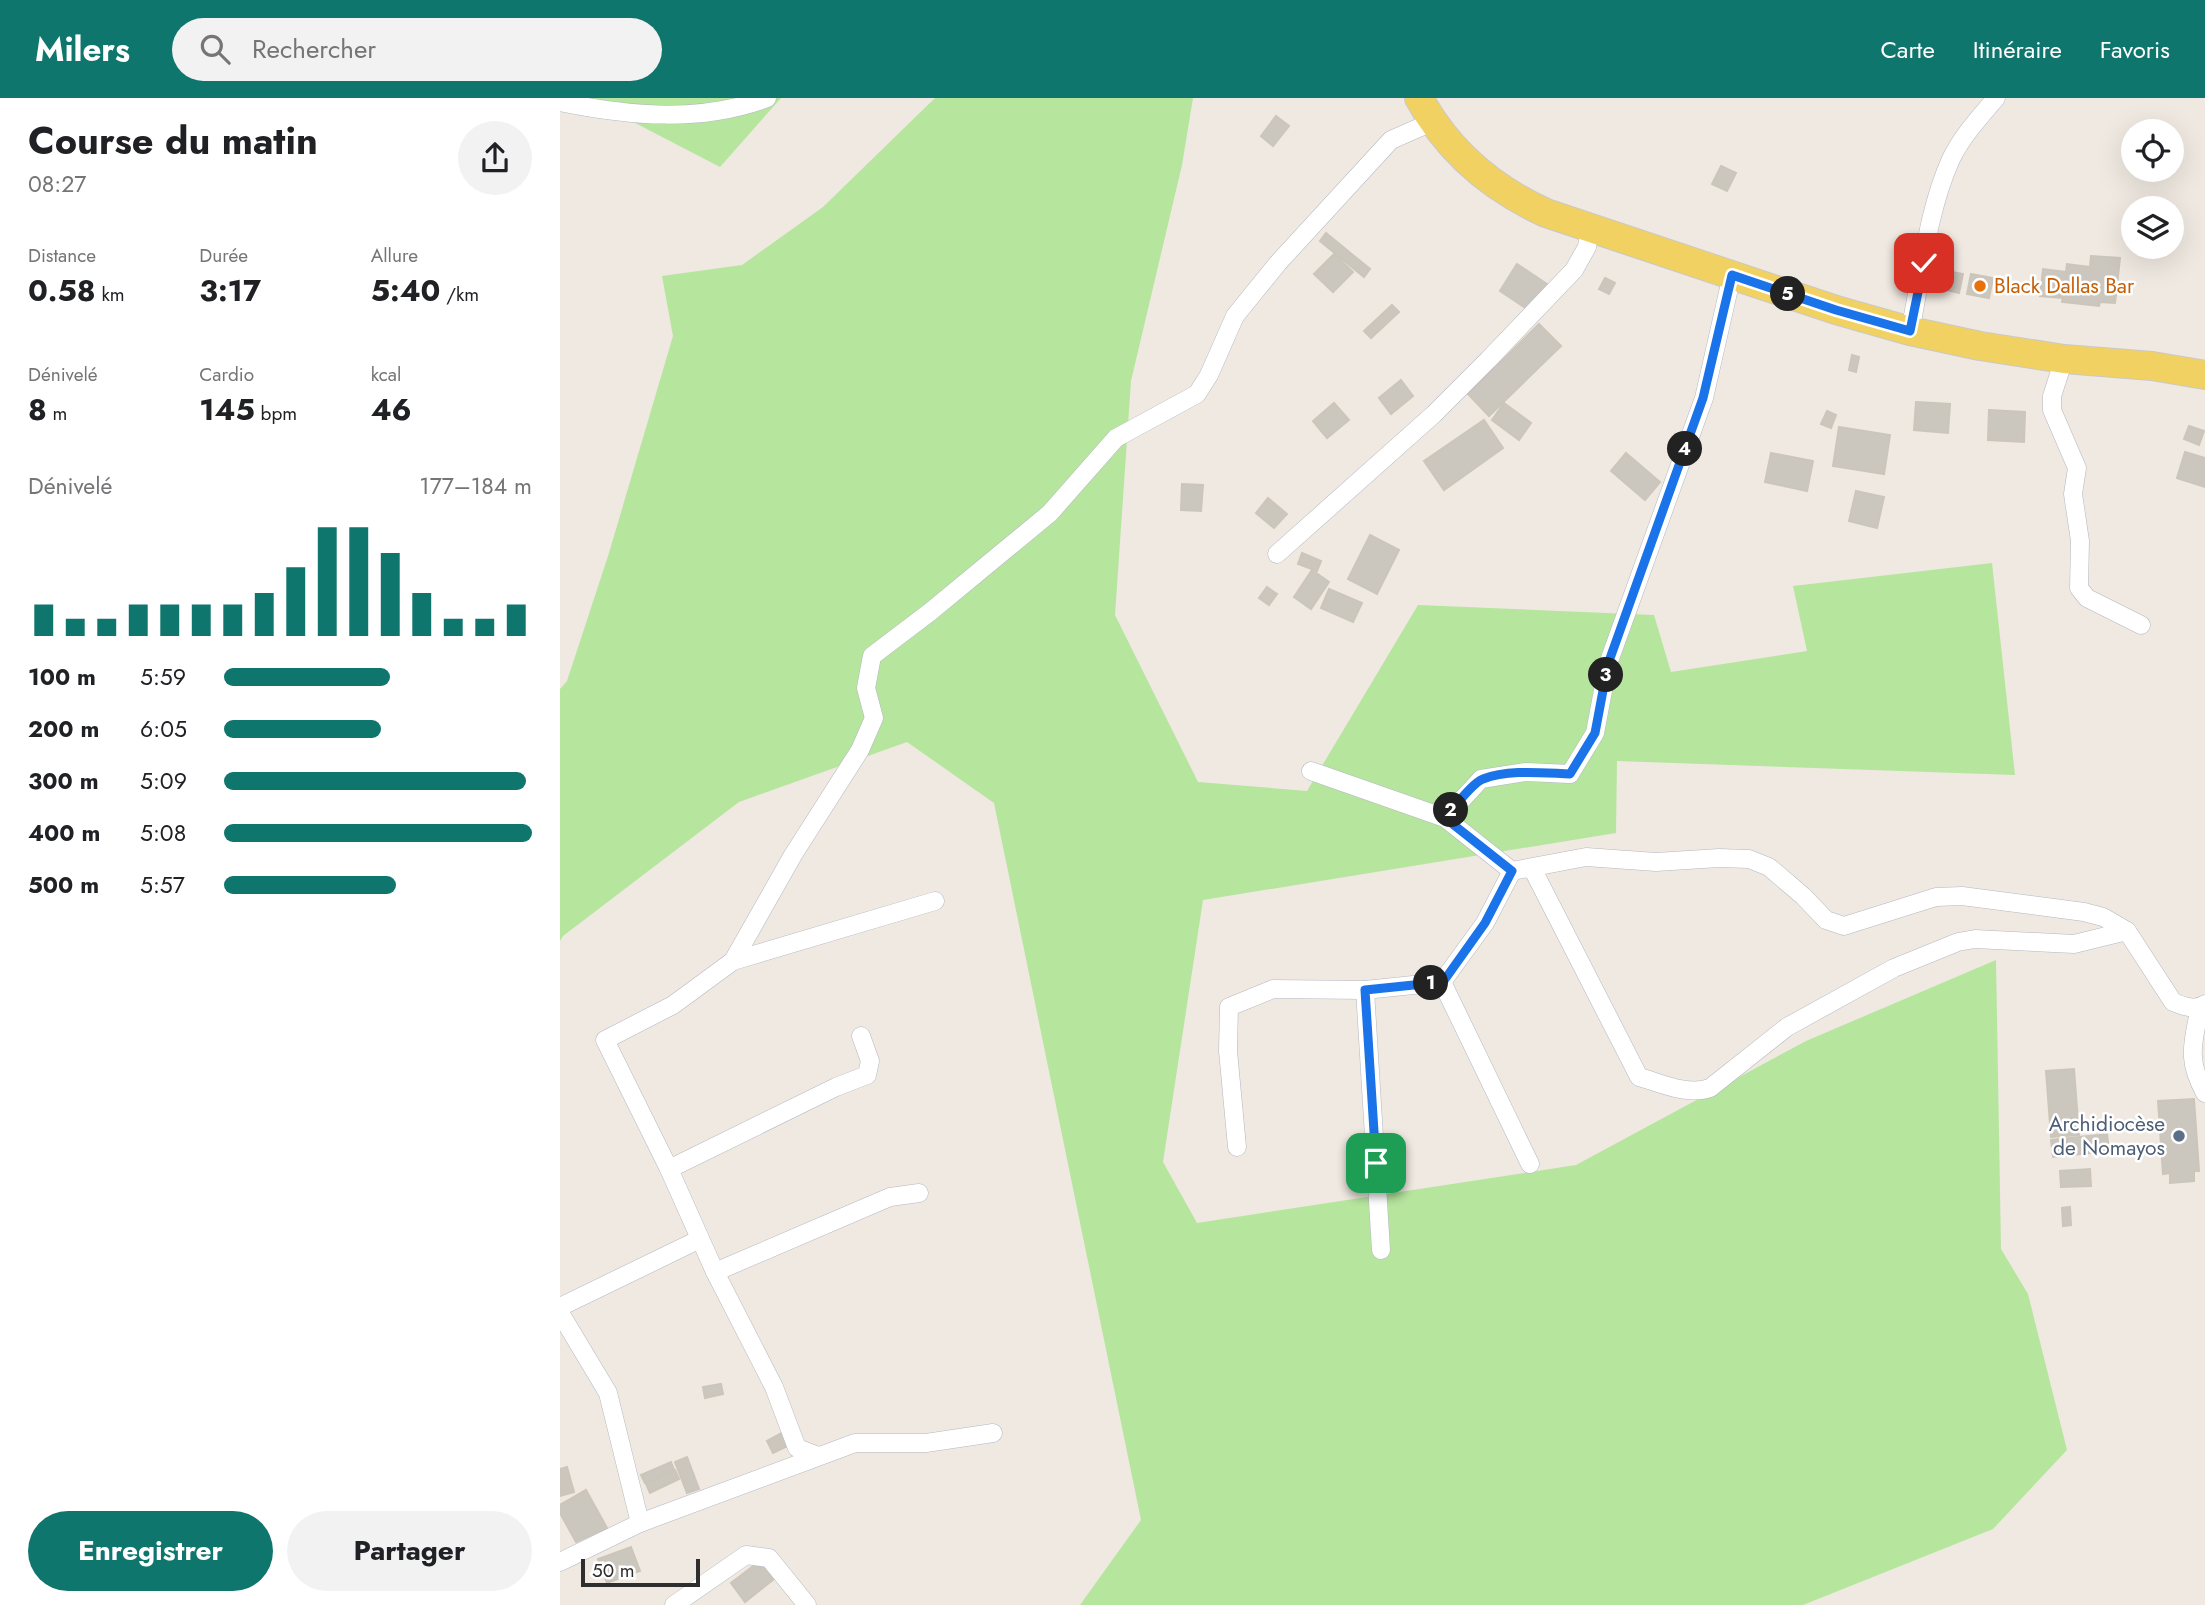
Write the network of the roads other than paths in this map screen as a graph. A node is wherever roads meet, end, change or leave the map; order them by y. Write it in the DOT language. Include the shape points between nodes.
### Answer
graph roads {
  1 [pos="767,98"];
  2 [pos="1996,98"];
  3 [pos="560,102"];
  4 [pos="1428,106"];
  5 [pos="1590,228"];
  6 [pos="1732,275"];
  7 [pos="1910,331"];
  8 [pos="2064,359"];
  9 [pos="2205,375"];
  10 [pos="1277,554"];
  11 [pos="2141,625"];
  12 [pos="1311,771"];
  13 [pos="1445,818"];
  14 [pos="1532,868"];
  15 [pos="1512,871"];
  16 [pos="935,901"];
  17 [pos="2127,931"];
  18 [pos="733,961"];
  19 [pos="1443,982"];
  20 [pos="1365,990"];
  21 [pos="2203,1006"];
  22 [pos="861,1035"];
  23 [pos="2205,1093"];
  24 [pos="1237,1147"];
  25 [pos="1530,1164"];
  26 [pos="669,1170"];
  27 [pos="919,1193"];
  28 [pos="700,1239"];
  29 [pos="1381,1250"];
  30 [pos="715,1272"];
  31 [pos="560,1307"];
  32 [pos="560,1313"];
  33 [pos="993,1433"];
  34 [pos="818,1456"];
  35 [pos="640,1524"];
  36 [pos="560,1562"];
  37 [pos="674,1605"];
  38 [pos="807,1605"];
  1 -- 3 [label="street" via="726,111 684,115 634,115"];
  2 -- 7 [label="street" via="1952,156 1937,196"];
  4 -- 5 [label="main road" via="1458,154 1486,180 1517,200"];
  4 -- 18 [label="street" via="1391,140 1235,316 1197,394 1116,438 1050,513 872,656 866,688 874,719 860,750"];
  5 -- 6 [label="main road"];
  5 -- 10 [label="street" via="1587,247 1574,270 1488,360"];
  6 -- 7 [label="main road"];
  6 -- 13 [label="street" via="1703,398 1608,664 1595,733 1570,774 1526,772 1481,779"];
  7 -- 8 [label="main road"];
  8 -- 9 [label="main road"];
  8 -- 11 [label="street" via="2052,411 2077,468 2073,494 2080,541 2079,588 2087,598"];
  12 -- 13 [label="street"];
  13 -- 15 [label="street"];
  14 -- 15 [label="street"];
  14 -- 17 [label="street" via="1586,857 1656,862 1749,859 1769,867 1826,920 1844,926 1936,897 1962,896 2084,912"];
  14 -- 17 [label="street" via="1639,1077 1686,1090 1710,1088 1787,1027 1894,968 1958,942 2074,944"];
  15 -- 19 [label="street" via="1485,923"];
  16 -- 18 [label="street"];
  17 -- 21 [label="street" via="2173,1002 2183,1007"];
  18 -- 26 [label="street" via="673,1005 605,1040"];
  19 -- 20 [label="street"];
  19 -- 25 [label="street"];
  20 -- 24 [label="street" via="1273,989 1228,1007"];
  20 -- 29 [label="street"];
  21 -- 23 [label="street" via="2192,1055"];
  22 -- 26 [label="street" via="870,1061 867,1075"];
  26 -- 28 [label="street"];
  27 -- 30 [label="street" via="890,1196"];
  28 -- 30 [label="street"];
  28 -- 31 [label="street"];
  30 -- 34 [label="street" via="774,1387 797,1448"];
  32 -- 35 [label="street" via="608,1393"];
  33 -- 34 [label="street" via="926,1443 855,1443"];
  34 -- 35 [label="street"];
  35 -- 36 [label="street"];
  37 -- 38 [label="street" via="746,1555 769,1558"];
}
